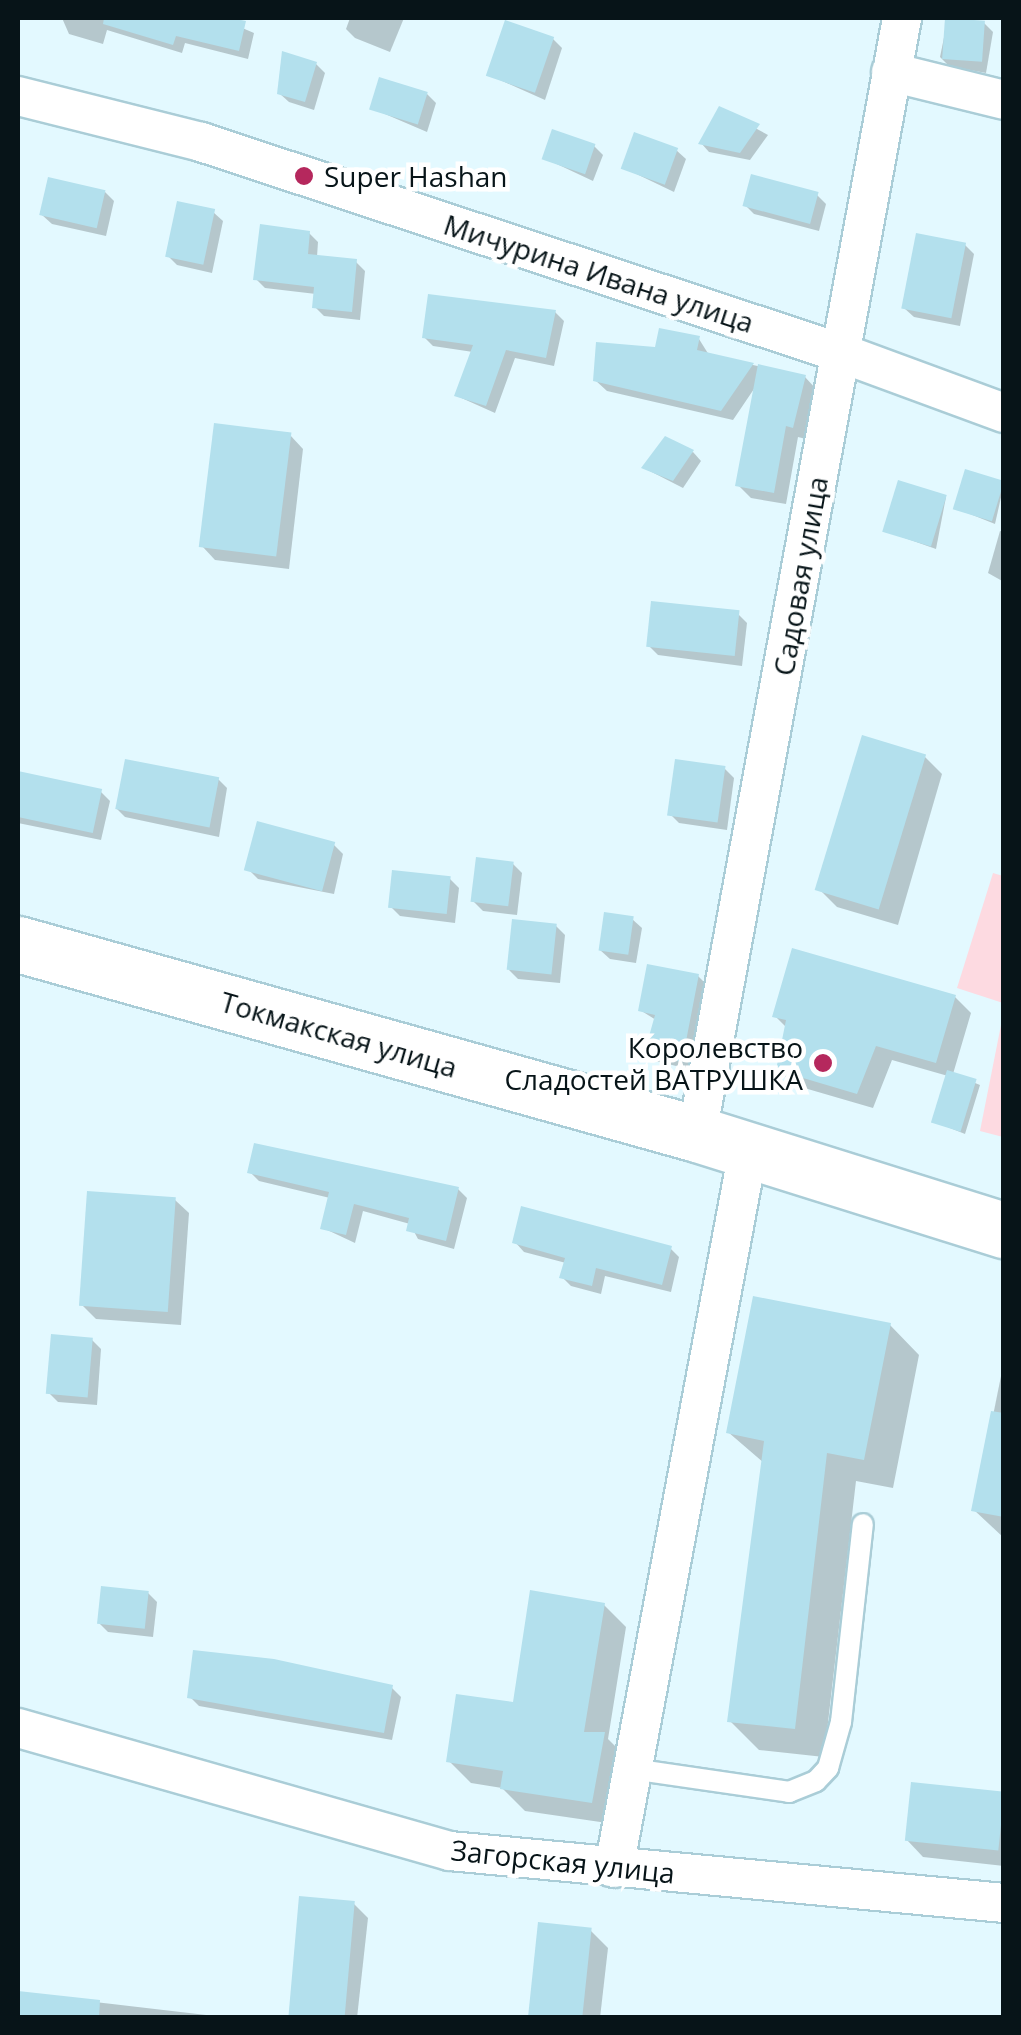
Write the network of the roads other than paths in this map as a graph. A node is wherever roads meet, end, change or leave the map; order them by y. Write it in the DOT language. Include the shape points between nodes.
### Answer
graph roads {
  1 [pos="902,18"];
  2 [pos="891,72"];
  3 [pos="18,96"];
  4 [pos="1004,100"];
  5 [pos="841,352"];
  6 [pos="1004,414"];
  7 [pos="18,944"];
  8 [pos="697,1134"];
  9 [pos="748,1150"];
  10 [pos="1004,1230"];
  11 [pos="864,1524"];
  12 [pos="18,1728"];
  13 [pos="632,1769"];
  14 [pos="614,1868"];
  15 [pos="1004,1903"];
  1 -- 2 [label="street, Садовая улица"];
  2 -- 4 [label="street"];
  2 -- 5 [label="street, Садовая улица"];
  3 -- 5 [label="street, Мичурина Ивана улица" via="201,142"];
  5 -- 6 [label="street, Мичурина Ивана улица"];
  5 -- 8 [label="street, Садовая улица"];
  7 -- 8 [label="main road, Токмакская улица"];
  8 -- 9 [label="main road, Токмакская улица"];
  9 -- 10 [label="main road, Токмакская улица"];
  9 -- 13 [label="street"];
  11 -- 13 [label="lane" via="841,1722 828,1768 816,1781 789,1792"];
  12 -- 14 [label="street, Загорская улица" via="450,1851"];
  13 -- 14 [label="street"];
  14 -- 15 [label="street, Загорская улица"];
}
